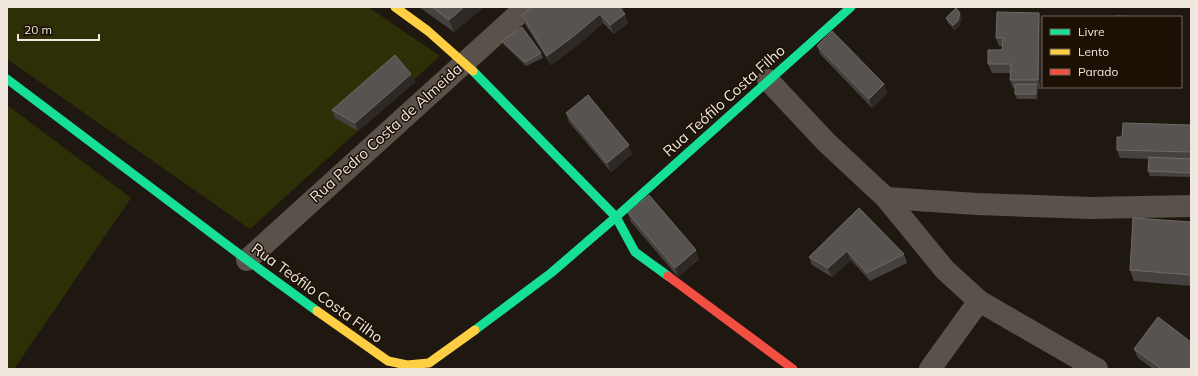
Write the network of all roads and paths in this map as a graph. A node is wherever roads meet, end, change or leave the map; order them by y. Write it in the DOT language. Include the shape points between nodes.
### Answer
graph roads {
  1 [pos="395,7"];
  2 [pos="526,7"];
  3 [pos="851,7"];
  4 [pos="465,62"];
  5 [pos="7,79"];
  6 [pos="768,80"];
  7 [pos="886,198"];
  8 [pos="1191,206"];
  9 [pos="616,217"];
  10 [pos="247,260"];
  11 [pos="979,301"];
  12 [pos="404,367"];
  13 [pos="793,369"];
  14 [pos="930,369"];
  15 [pos="1097,369"];
  1 -- 4 [label="street"];
  2 -- 4 [label="street, Rua Pedro Costa de Almeida"];
  3 -- 6 [label="street, Rua Teófilo Costa Filho"];
  4 -- 9 [label="street"];
  4 -- 10 [label="street, Rua Pedro Costa de Almeida"];
  5 -- 10 [label="street, Rua Teófilo Costa Filho"];
  6 -- 7 [label="street" via="826,142"];
  6 -- 9 [label="street, Rua Teófilo Costa Filho"];
  7 -- 8 [label="street" via="1090,208"];
  7 -- 11 [label="street" via="945,270"];
  9 -- 12 [label="street, Rua Teófilo Costa Filho" via="487,322 429,363"];
  9 -- 13 [label="street" via="635,252"];
  10 -- 12 [label="street, Rua Teófilo Costa Filho" via="361,343 388,361"];
  11 -- 14 [label="street"];
  11 -- 15 [label="street"];
}
